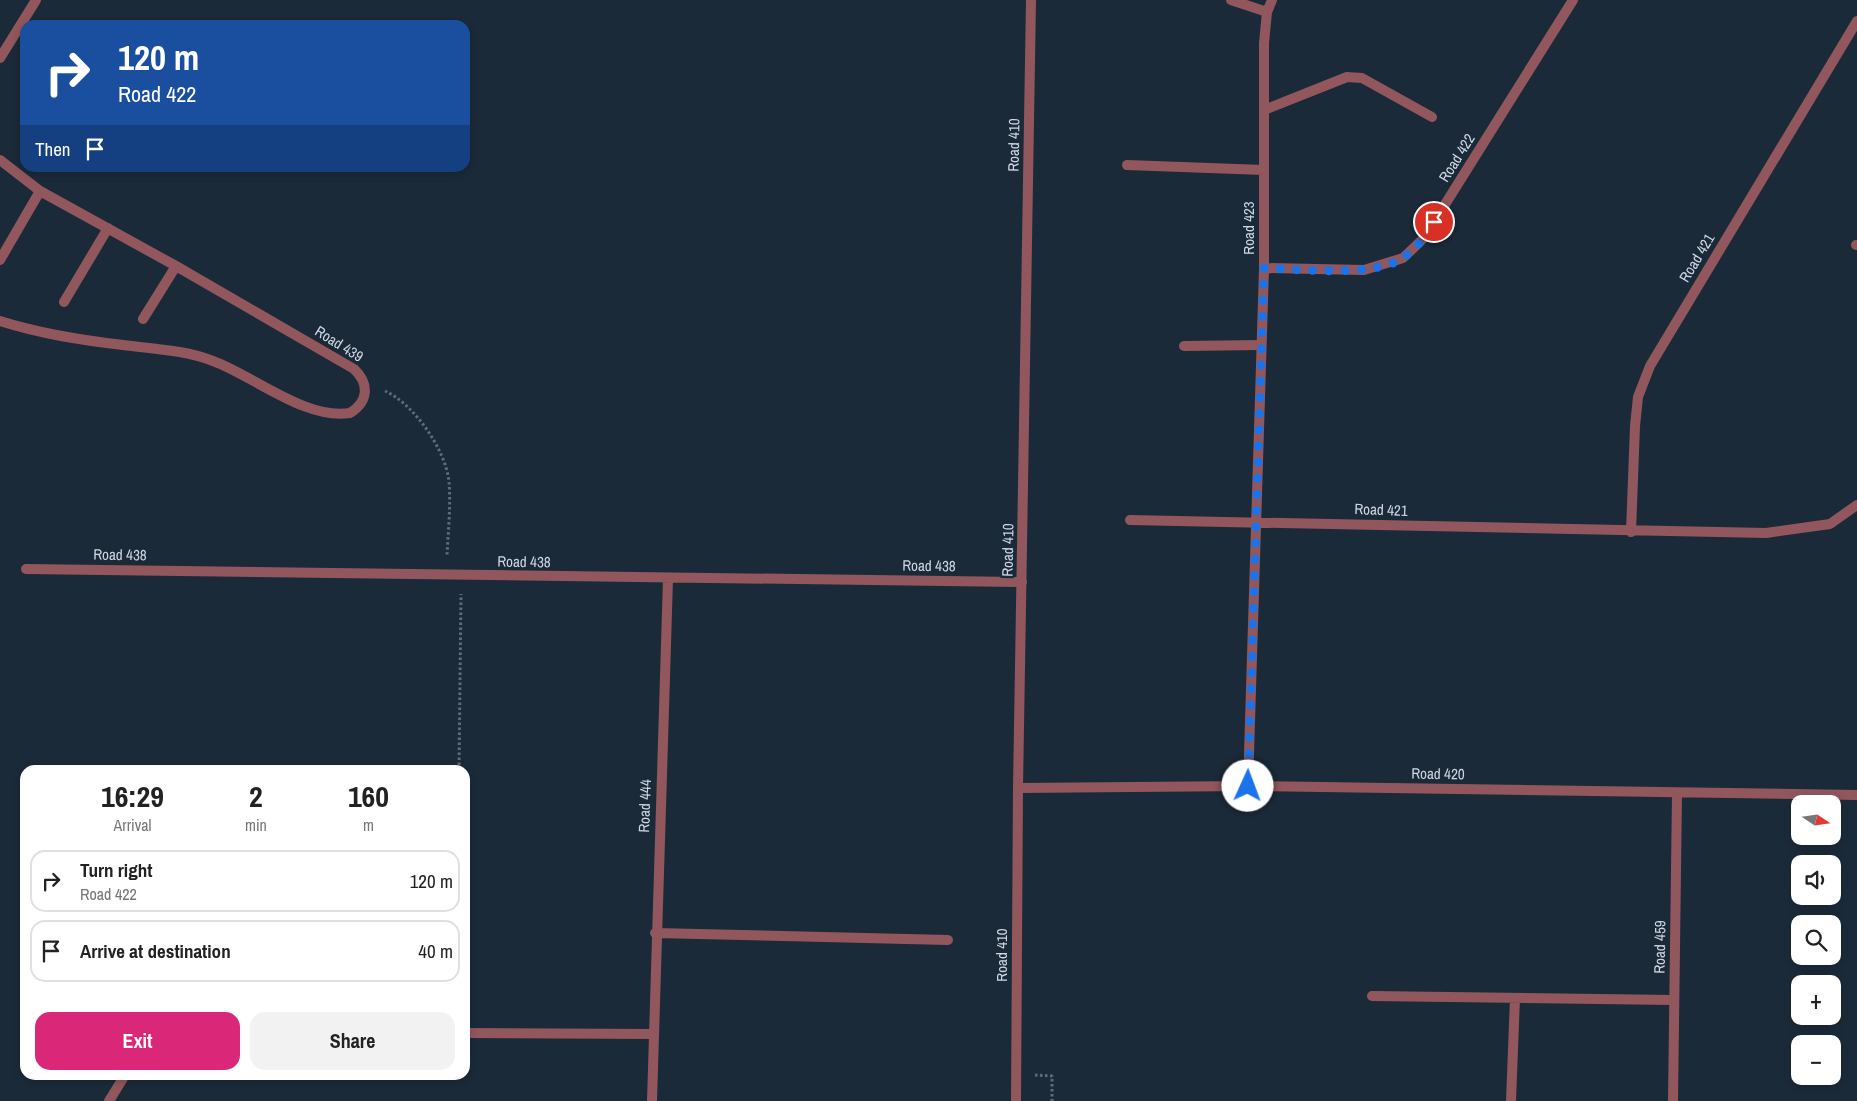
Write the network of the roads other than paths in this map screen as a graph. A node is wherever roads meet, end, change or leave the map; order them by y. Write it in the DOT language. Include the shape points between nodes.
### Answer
graph roads {
  1 [pos="36,0"];
  2 [pos="1031,0"];
  3 [pos="1231,0"];
  4 [pos="1272,0"];
  5 [pos="1573,0"];
  6 [pos="1267,12"];
  7 [pos="24,20"];
  8 [pos="1857,21"];
  9 [pos="20,26"];
  10 [pos="0,58"];
  11 [pos="1264,110"];
  12 [pos="1432,117"];
  13 [pos="0,160"];
  14 [pos="1127,165"];
  15 [pos="1264,170"];
  16 [pos="40,191"];
  17 [pos="108,228"];
  18 [pos="0,260"];
  19 [pos="176,266"];
  20 [pos="1264,268"];
  21 [pos="64,302"];
  22 [pos="143,319"];
  23 [pos="0,321"];
  24 [pos="1262,345"];
  25 [pos="1184,346"];
  26 [pos="1857,505"];
  27 [pos="1130,520"];
  28 [pos="1257,522"];
  29 [pos="1631,532"];
  30 [pos="26,569"];
  31 [pos="668,578"];
  32 [pos="1022,582"];
  33 [pos="1248,786"];
  34 [pos="1018,788"];
  35 [pos="1677,793"];
  36 [pos="1857,795"];
  37 [pos="655,933"];
  38 [pos="948,940"];
  39 [pos="1372,996"];
  40 [pos="1515,998"];
  41 [pos="1674,1000"];
  42 [pos="470,1033"];
  43 [pos="652,1034"];
  44 [pos="122,1080"];
  45 [pos="109,1101"];
  46 [pos="652,1101"];
  47 [pos="1016,1101"];
  48 [pos="1511,1101"];
  49 [pos="1673,1101"];
  1 -- 7 [label="street"];
  2 -- 32 [label="street, Road 410"];
  3 -- 6 [label="street"];
  4 -- 6 [label="street, Road 423"];
  5 -- 20 [label="street, Road 422" via="1424,238 1403,258 1364,270"];
  6 -- 11 [label="street, Road 423"];
  8 -- 29 [label="street, Road 421" via="1650,366 1638,397 1634,426"];
  9 -- 10 [label="street"];
  11 -- 12 [label="street" via="1347,77 1362,78"];
  11 -- 15 [label="street, Road 423"];
  13 -- 16 [label="street, Road 439"];
  14 -- 15 [label="street"];
  15 -- 20 [label="street, Road 423"];
  16 -- 17 [label="street, Road 439"];
  16 -- 18 [label="street"];
  17 -- 19 [label="street, Road 439"];
  17 -- 21 [label="street"];
  19 -- 22 [label="street"];
  19 -- 23 [label="street, Road 439" via="354,369 364,382 364,400 350,413 331,414 303,405 234,369 193,355 61,337"];
  20 -- 24 [label="street, Road 423"];
  24 -- 25 [label="street"];
  24 -- 28 [label="street, Road 423"];
  26 -- 29 [label="street, Road 421" via="1830,524 1766,533"];
  27 -- 28 [label="street, Road 421"];
  28 -- 29 [label="street, Road 421"];
  28 -- 33 [label="street, Road 423"];
  30 -- 31 [label="street, Road 438"];
  31 -- 32 [label="street, Road 438"];
  31 -- 37 [label="street, Road 444"];
  32 -- 34 [label="street, Road 410"];
  33 -- 34 [label="street, Road 420"];
  33 -- 35 [label="street, Road 420"];
  34 -- 47 [label="street, Road 410"];
  35 -- 36 [label="street, Road 420"];
  35 -- 41 [label="street, Road 459"];
  37 -- 38 [label="street"];
  37 -- 43 [label="street, Road 444"];
  39 -- 40 [label="street"];
  40 -- 41 [label="street"];
  40 -- 48 [label="street"];
  41 -- 49 [label="street, Road 459"];
  42 -- 43 [label="street"];
  43 -- 46 [label="street, Road 444"];
  44 -- 45 [label="street"];
}
